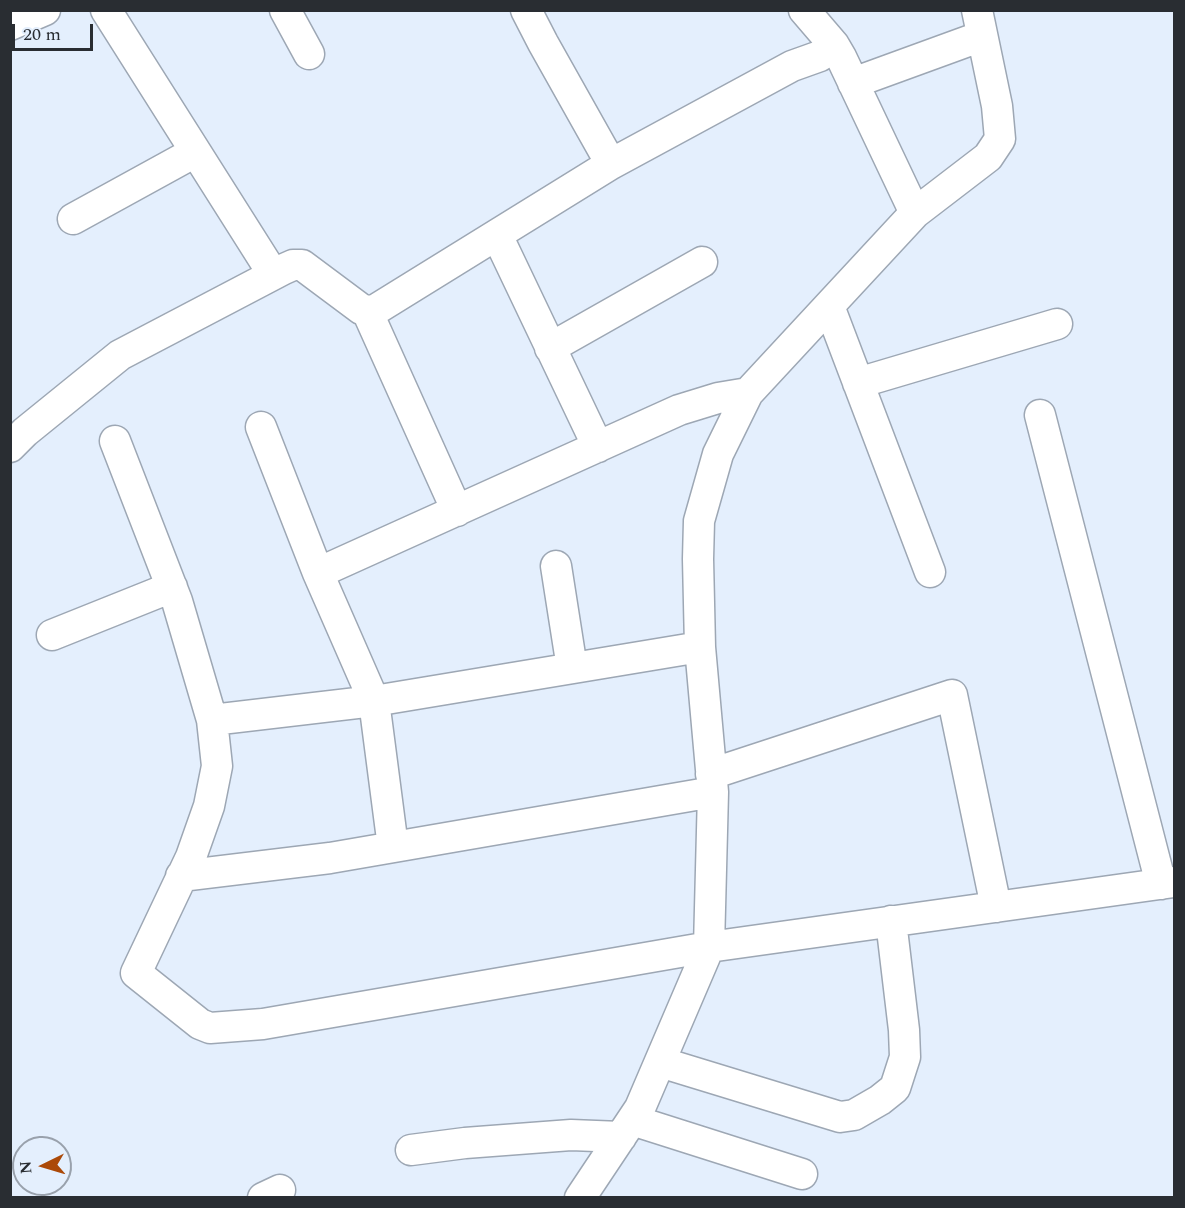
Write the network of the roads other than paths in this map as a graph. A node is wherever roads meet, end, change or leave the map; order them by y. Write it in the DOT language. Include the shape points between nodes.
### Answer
graph roads {
  1 [pos="45,10"];
  2 [pos="106,10"];
  3 [pos="285,10"];
  4 [pos="526,10"];
  5 [pos="804,10"];
  6 [pos="979,23"];
  7 [pos="10,25"];
  8 [pos="834,45"];
  9 [pos="309,54"];
  10 [pos="853,83"];
  11 [pos="195,152"];
  12 [pos="611,164"];
  13 [pos="915,213"];
  14 [pos="73,219"];
  15 [pos="496,235"];
  16 [pos="702,262"];
  17 [pos="273,274"];
  18 [pos="829,306"];
  19 [pos="368,311"];
  20 [pos="1057,324"];
  21 [pos="550,348"];
  22 [pos="858,383"];
  23 [pos="748,393"];
  24 [pos="1040,415"];
  25 [pos="261,427"];
  26 [pos="115,441"];
  27 [pos="10,447"];
  28 [pos="598,447"];
  29 [pos="457,510"];
  30 [pos="556,566"];
  31 [pos="930,572"];
  32 [pos="318,573"];
  33 [pos="172,587"];
  34 [pos="52,635"];
  35 [pos="700,647"];
  36 [pos="572,668"];
  37 [pos="374,700"];
  38 [pos="212,720"];
  39 [pos="712,783"];
  40 [pos="393,847"];
  41 [pos="182,876"];
  42 [pos="1168,883"];
  43 [pos="996,907"];
  44 [pos="891,921"];
  45 [pos="709,947"];
  46 [pos="660,1062"];
  47 [pos="626,1129"];
  48 [pos="411,1150"];
  49 [pos="802,1174"];
  50 [pos="580,1197"];
  1 -- 7 [label="street"];
  2 -- 11 [label="street"];
  3 -- 9 [label="street"];
  4 -- 12 [label="street"];
  5 -- 8 [label="street"];
  6 -- 10 [label="street"];
  6 -- 13 [label="street" via="1000,139 988,157"];
  8 -- 10 [label="street"];
  8 -- 12 [label="street" via="820,56 792,66"];
  10 -- 13 [label="street"];
  11 -- 14 [label="street"];
  11 -- 17 [label="street"];
  12 -- 15 [label="street"];
  13 -- 18 [label="street"];
  15 -- 19 [label="street"];
  15 -- 21 [label="street"];
  16 -- 21 [label="street"];
  17 -- 19 [label="street" via="302,265"];
  17 -- 27 [label="street" via="120,355"];
  18 -- 22 [label="street"];
  18 -- 23 [label="street"];
  19 -- 29 [label="street"];
  20 -- 22 [label="street"];
  21 -- 28 [label="street"];
  22 -- 31 [label="street"];
  23 -- 28 [label="street" via="679,410"];
  23 -- 35 [label="street" via="718,454 699,521"];
  24 -- 42 [label="street"];
  25 -- 32 [label="street"];
  26 -- 33 [label="street"];
  28 -- 29 [label="street"];
  29 -- 32 [label="street"];
  30 -- 36 [label="street"];
  32 -- 37 [label="street"];
  33 -- 34 [label="street"];
  33 -- 38 [label="street"];
  35 -- 36 [label="street"];
  35 -- 39 [label="street"];
  36 -- 37 [label="street"];
  37 -- 38 [label="street"];
  37 -- 40 [label="street"];
  38 -- 41 [label="street" via="217,766 209,806"];
  39 -- 40 [label="street"];
  39 -- 43 [label="street" via="952,695"];
  39 -- 45 [label="street"];
  40 -- 41 [label="street"];
  41 -- 45 [label="street" via="136,973 210,1028 263,1024"];
  42 -- 43 [label="street"];
  43 -- 44 [label="street"];
  44 -- 45 [label="street"];
  44 -- 46 [label="street" via="905,1057 895,1088 854,1116 840,1117"];
  45 -- 46 [label="street"];
  46 -- 47 [label="street"];
  47 -- 48 [label="street"];
  47 -- 49 [label="street"];
  47 -- 50 [label="street"];
}
